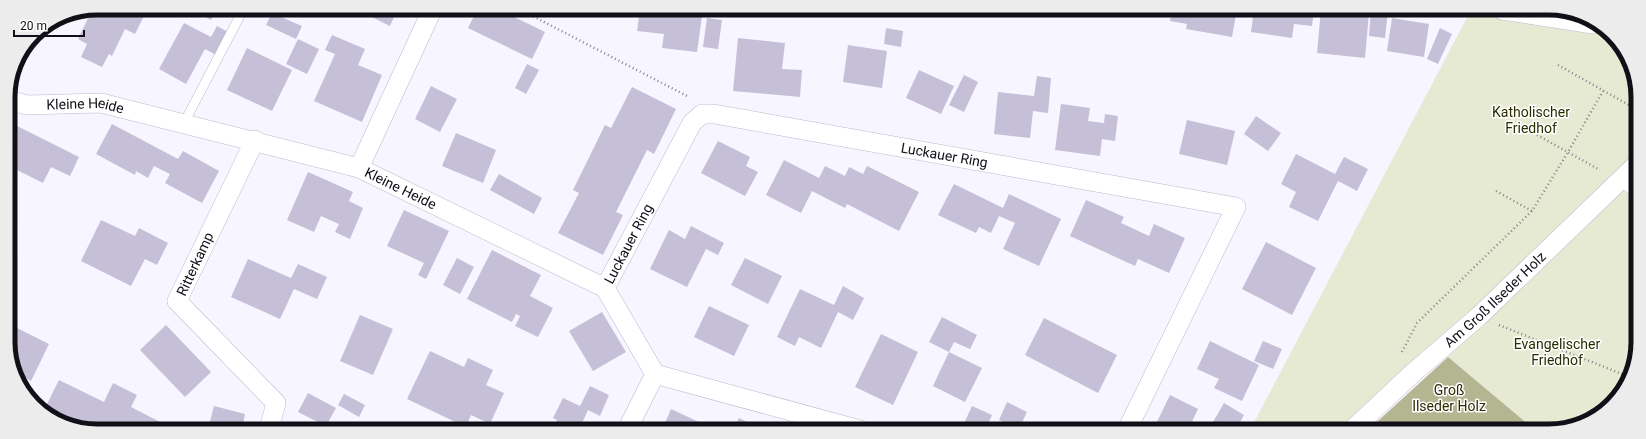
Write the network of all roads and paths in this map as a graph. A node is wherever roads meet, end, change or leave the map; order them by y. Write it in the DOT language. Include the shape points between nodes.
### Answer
graph roads {
  1 [pos="240,15"];
  2 [pos="430,15"];
  3 [pos="532,15"];
  4 [pos="1534,15"];
  5 [pos="1584,23"];
  6 [pos="1558,65"];
  7 [pos="1603,91"];
  8 [pos="15,102"];
  9 [pos="1631,106"];
  10 [pos="702,114"];
  11 [pos="184,123"];
  12 [pos="1537,135"];
  13 [pos="256,140"];
  14 [pos="1568,152"];
  15 [pos="359,168"];
  16 [pos="1631,170"];
  17 [pos="1619,181"];
  18 [pos="1631,189"];
  19 [pos="1496,191"];
  20 [pos="1532,212"];
  21 [pos="605,288"];
  22 [pos="1478,316"];
  23 [pos="1626,370"];
  24 [pos="1413,373"];
  25 [pos="655,374"];
  26 [pos="1622,374"];
  27 [pos="270,424"];
  28 [pos="630,424"];
  29 [pos="838,424"];
  30 [pos="1130,424"];
  31 [pos="1358,424"];
  1 -- 11 [label="lane"];
  2 -- 15 [label="street"];
  3 -- 10 [label="path" via="691,98"];
  4 -- 5 [label="street"];
  6 -- 7 [label="path"];
  7 -- 9 [label="path"];
  7 -- 14 [label="path"];
  8 -- 11 [label="street, Kleine Heide" via="27,105 101,103"];
  10 -- 21 [label="street, Luckauer Ring" via="692,123"];
  10 -- 30 [label="street, Luckauer Ring" via="721,115 1236,207"];
  11 -- 13 [label="street, Kleine Heide"];
  12 -- 14 [label="path"];
  13 -- 15 [label="street, Kleine Heide"];
  13 -- 27 [label="street, Ritterkamp" via="177,301 276,403"];
  14 -- 17 [label="path"];
  14 -- 20 [label="path"];
  15 -- 21 [label="street, Kleine Heide"];
  16 -- 17 [label="street, Am Groß Ilseder Holz"];
  17 -- 18 [label="lane"];
  17 -- 22 [label="street, Am Groß Ilseder Holz"];
  19 -- 20 [label="path"];
  20 -- 24 [label="path" via="1417,323 1401,354"];
  21 -- 25 [label="street, Luckauer Ring"];
  22 -- 24 [label="street, Am Groß Ilseder Holz"];
  22 -- 26 [label="path"];
  23 -- 26 [label="path"];
  24 -- 31 [label="street, Am Groß Ilseder Holz"];
  25 -- 28 [label="street"];
  25 -- 29 [label="street"];
}
